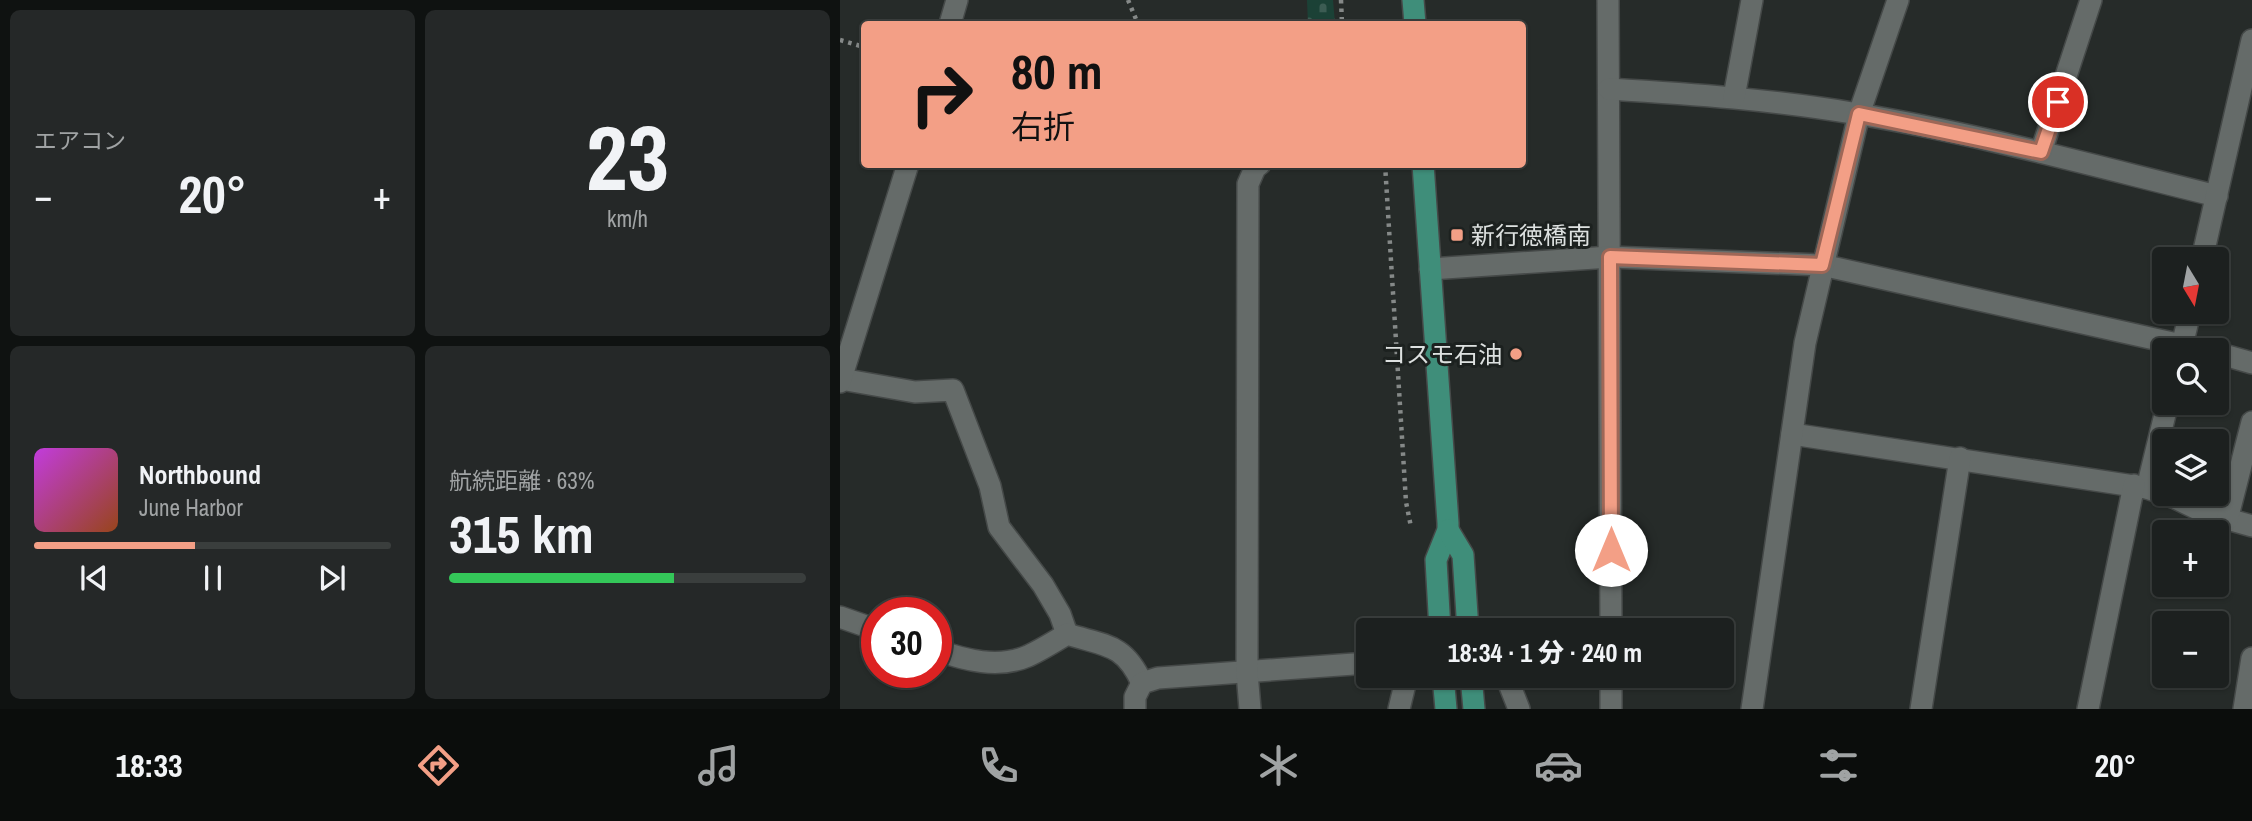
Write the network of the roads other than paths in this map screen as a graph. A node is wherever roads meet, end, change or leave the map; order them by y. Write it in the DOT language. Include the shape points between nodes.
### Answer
graph roads {
  1 [pos="957,0"];
  2 [pos="1413,0"];
  3 [pos="1608,0"];
  4 [pos="1752,0"];
  5 [pos="1898,0"];
  6 [pos="2091,0"];
  7 [pos="951,21"];
  8 [pos="1415,21"];
  9 [pos="2252,40"];
  10 [pos="1609,89"];
  11 [pos="1734,97"];
  12 [pos="1859,114"];
  13 [pos="2041,152"];
  14 [pos="907,168"];
  15 [pos="1255,168"];
  16 [pos="1423,168"];
  17 [pos="2217,196"];
  18 [pos="2205,247"];
  19 [pos="1610,257"];
  20 [pos="1822,265"];
  21 [pos="1430,269"];
  22 [pos="2152,340"];
  23 [pos="846,344"];
  24 [pos="2229,357"];
  25 [pos="2252,362"];
  26 [pos="840,380"];
  27 [pos="2164,415"];
  28 [pos="2252,422"];
  29 [pos="1792,434"];
  30 [pos="1960,458"];
  31 [pos="2141,486"];
  32 [pos="2227,520"];
  33 [pos="2229,520"];
  34 [pos="2252,526"];
  35 [pos="1448,530"];
  36 [pos="840,617"];
  37 [pos="1439,618"];
  38 [pos="1467,618"];
  39 [pos="1611,618"];
  40 [pos="861,624"];
  41 [pos="1067,635"];
  42 [pos="952,655"];
  43 [pos="2252,658"];
  44 [pos="1356,664"];
  45 [pos="1247,672"];
  46 [pos="1142,683"];
  47 [pos="1404,688"];
  48 [pos="1444,688"];
  49 [pos="1472,688"];
  50 [pos="1511,688"];
  51 [pos="1611,688"];
  52 [pos="1135,709"];
  53 [pos="1250,709"];
  54 [pos="1399,709"];
  55 [pos="1446,709"];
  56 [pos="1474,709"];
  57 [pos="1519,709"];
  58 [pos="1611,709"];
  59 [pos="1752,709"];
  60 [pos="1921,709"];
  61 [pos="2088,709"];
  62 [pos="2244,709"];
  1 -- 7 [label="street"];
  2 -- 8 [label="main road"];
  3 -- 10 [label="street"];
  4 -- 11 [label="street"];
  5 -- 12 [label="street"];
  6 -- 13 [label="street"];
  9 -- 17 [label="street"];
  10 -- 11 [label="street"];
  10 -- 19 [label="street"];
  11 -- 12 [label="street"];
  12 -- 13 [label="street"];
  12 -- 20 [label="street"];
  13 -- 17 [label="street"];
  14 -- 23 [label="street"];
  15 -- 45 [label="street" via="1248,184"];
  16 -- 21 [label="main road"];
  17 -- 18 [label="street"];
  19 -- 20 [label="street"];
  19 -- 21 [label="street"];
  19 -- 39 [label="street"];
  20 -- 22 [label="street"];
  20 -- 29 [label="street"];
  21 -- 35 [label="main road"];
  23 -- 26 [label="street"];
  24 -- 25 [label="street"];
  26 -- 41 [label="street" via="915,392 953,390 990,486 999,527 1042,584"];
  27 -- 31 [label="street"];
  28 -- 32 [label="street"];
  29 -- 30 [label="street"];
  29 -- 59 [label="street"];
  30 -- 31 [label="street"];
  30 -- 60 [label="street"];
  31 -- 32 [label="street"];
  31 -- 61 [label="street"];
  33 -- 34 [label="street"];
  35 -- 37 [label="main road" via="1436,560"];
  35 -- 38 [label="main road" via="1462,555"];
  36 -- 40 [label="street"];
  41 -- 42 [label="street" via="1026,657 973,662"];
  41 -- 46 [label="street" via="1122,652"];
  43 -- 62 [label="street"];
  44 -- 45 [label="street"];
  45 -- 46 [label="street"];
  45 -- 53 [label="street"];
  46 -- 52 [label="street"];
  47 -- 54 [label="street"];
  48 -- 55 [label="main road"];
  49 -- 56 [label="main road"];
  50 -- 57 [label="street"];
  51 -- 58 [label="street"];
}
